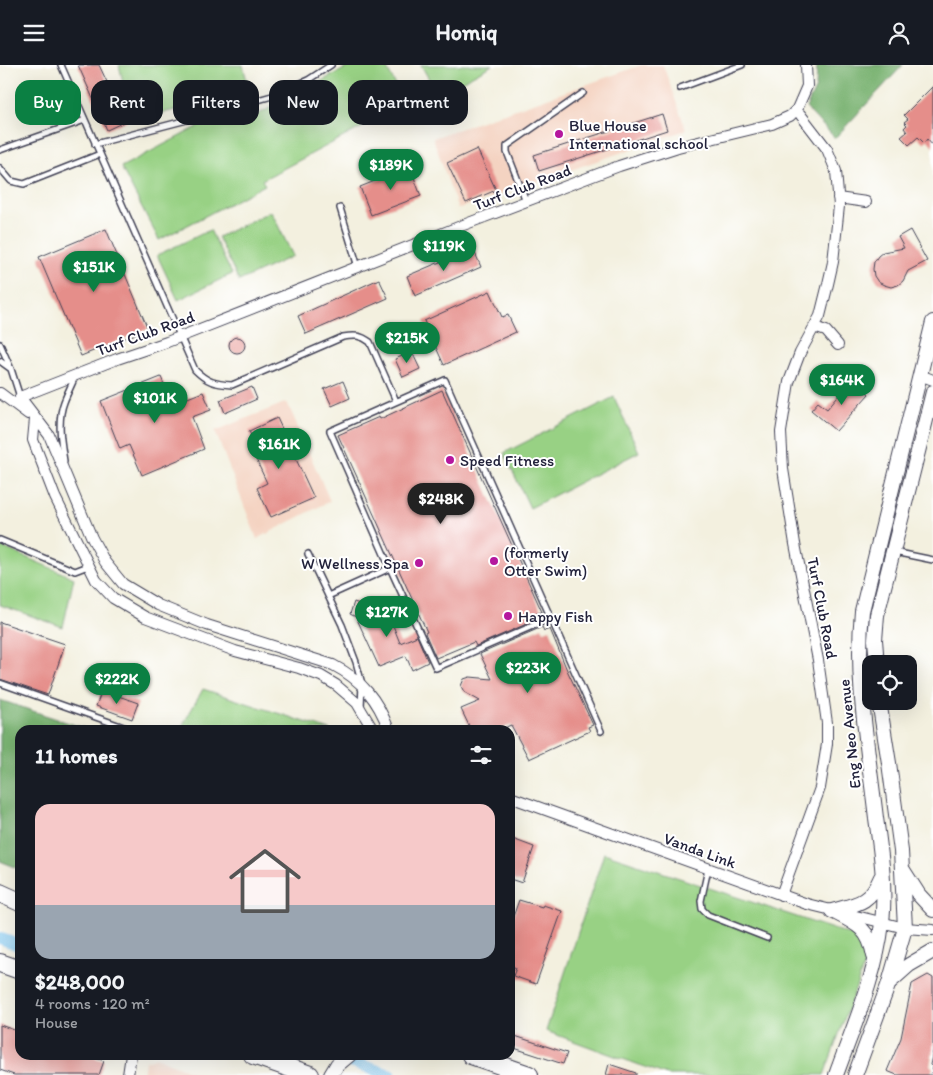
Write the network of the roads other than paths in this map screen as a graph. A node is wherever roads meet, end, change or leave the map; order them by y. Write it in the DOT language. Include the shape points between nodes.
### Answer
graph roads {
  1 [pos="60,65"];
  2 [pos="331,65"];
  3 [pos="742,65"];
  4 [pos="806,65"];
  5 [pos="680,88"];
  6 [pos="584,93"];
  7 [pos="800,114"];
  8 [pos="85,120"];
  9 [pos="95,144"];
  10 [pos="0,150"];
  11 [pos="100,154"];
  12 [pos="0,169"];
  13 [pos="838,198"];
  14 [pos="526,202"];
  15 [pos="866,202"];
  16 [pos="340,208"];
  17 [pos="358,267"];
  18 [pos="933,322"];
  19 [pos="814,327"];
  20 [pos="181,336"];
  21 [pos="0,344"];
  22 [pos="838,345"];
  23 [pos="0,361"];
  24 [pos="11,369"];
  25 [pos="77,374"];
  26 [pos="933,380"];
  27 [pos="918,382"];
  28 [pos="933,392"];
  29 [pos="0,393"];
  30 [pos="20,397"];
  31 [pos="396,401"];
  32 [pos="35,419"];
  33 [pos="66,476"];
  34 [pos="50,482"];
  35 [pos="0,540"];
  36 [pos="877,548"];
  37 [pos="893,552"];
  38 [pos="308,554"];
  39 [pos="933,560"];
  40 [pos="88,566"];
  41 [pos="390,568"];
  42 [pos="328,597"];
  43 [pos="551,618"];
  44 [pos="877,655"];
  45 [pos="0,683"];
  46 [pos="362,684"];
  47 [pos="361,708"];
  48 [pos="881,710"];
  49 [pos="385,719"];
  50 [pos="118,725"];
  51 [pos="370,725"];
  52 [pos="387,725"];
  53 [pos="391,725"];
  54 [pos="601,731"];
  55 [pos="515,799"];
  56 [pos="708,869"];
  57 [pos="903,869"];
  58 [pos="883,871"];
  59 [pos="0,892"];
  60 [pos="781,895"];
  61 [pos="15,896"];
  62 [pos="15,900"];
  63 [pos="933,910"];
  64 [pos="832,911"];
  65 [pos="882,923"];
  66 [pos="905,928"];
  67 [pos="933,930"];
  68 [pos="767,938"];
  69 [pos="933,951"];
  70 [pos="0,963"];
  71 [pos="875,965"];
  72 [pos="15,968"];
  73 [pos="890,983"];
  74 [pos="130,1060"];
  75 [pos="263,1060"];
  76 [pos="344,1060"];
  77 [pos="486,1060"];
  78 [pos="284,1070"];
  79 [pos="334,1070"];
  80 [pos="128,1075"];
  81 [pos="310,1075"];
  82 [pos="529,1075"];
  83 [pos="836,1075"];
  84 [pos="856,1075"];
  1 -- 8 [label="lane"];
  2 -- 9 [label="lane" via="308,80 272,95"];
  3 -- 5 [label="lane"];
  4 -- 14 [label="street, Turf Club Road" via="807,86 797,109 790,116 772,124 678,147 619,166"];
  6 -- 14 [label="lane" via="507,146"];
  7 -- 13 [label="street, Turf Club Road" via="827,149 836,171"];
  8 -- 9 [label="lane"];
  8 -- 10 [label="lane"];
  9 -- 11 [label="lane"];
  11 -- 12 [label="lane" via="24,185 11,181"];
  11 -- 20 [label="lane"];
  13 -- 15 [label="street"];
  13 -- 19 [label="street, Turf Club Road" via="831,269 820,316"];
  14 -- 17 [label="street, Turf Club Road"];
  16 -- 17 [label="lane"];
  17 -- 20 [label="street, Turf Club Road"];
  18 -- 27 [label="main road, Eng Neo Avenue"];
  19 -- 22 [label="street" via="826,331"];
  19 -- 60 [label="street, Turf Club Road" via="789,382 782,432 783,469 818,660 827,744 820,788"];
  20 -- 25 [label="street, Turf Club Road"];
  20 -- 31 [label="lane" via="195,370 204,379 232,385 343,337 363,337 370,342"];
  21 -- 24 [label="lane"];
  23 -- 24 [label="lane"];
  24 -- 30 [label="lane"];
  25 -- 30 [label="street, Turf Club Road"];
  25 -- 33 [label="lane" via="61,416"];
  26 -- 27 [label="street"];
  27 -- 28 [label="street"];
  27 -- 36 [label="main road, Eng Neo Avenue"];
  28 -- 37 [label="main road"];
  29 -- 32 [label="street"];
  30 -- 32 [label="street"];
  31 -- 41 [label="lane" via="330,431"];
  31 -- 43 [label="lane" via="445,379"];
  32 -- 33 [label="street" via="49,435"];
  32 -- 34 [label="street" via="34,440"];
  33 -- 34 [label="street"];
  33 -- 46 [label="street" via="105,562 123,584 158,605 207,625 333,665"];
  34 -- 40 [label="street"];
  35 -- 40 [label="lane" via="76,571"];
  36 -- 37 [label="street"];
  36 -- 58 [label="main road, Eng Neo Avenue" via="862,611 859,641 861,698"];
  37 -- 39 [label="lane"];
  37 -- 44 [label="main road" via="877,615"];
  38 -- 42 [label="lane"];
  40 -- 47 [label="street" via="113,598 145,617 235,651 321,676"];
  41 -- 42 [label="lane"];
  41 -- 43 [label="lane" via="436,668"];
  42 -- 46 [label="lane" via="342,625"];
  43 -- 54 [label="lane"];
  45 -- 50 [label="lane"];
  46 -- 47 [label="lane"];
  46 -- 49 [label="street"];
  47 -- 51 [label="street"];
  48 -- 57 [label="main road, Eng Neo Avenue"];
  49 -- 52 [label="street"];
  49 -- 53 [label="street"];
  55 -- 56 [label="street, Vanda Link"];
  56 -- 60 [label="street, Vanda Link"];
  56 -- 68 [label="lane" via="702,909 708,915"];
  57 -- 63 [label="main road"];
  57 -- 66 [label="main road, Eng Neo Avenue"];
  58 -- 64 [label="main road" via="868,899"];
  58 -- 65 [label="main road, Eng Neo Avenue"];
  59 -- 61 [label="highway"];
  59 -- 62 [label="highway"];
  60 -- 64 [label="street, Vanda Link"];
  64 -- 65 [label="street, Vanda Link"];
  64 -- 71 [label="main road" via="860,925 869,939"];
  65 -- 66 [label="street, Vanda Link"];
  65 -- 71 [label="main road, Eng Neo Avenue"];
  66 -- 67 [label="street, Vanda Link"];
  66 -- 73 [label="main road, Eng Neo Avenue"];
  69 -- 73 [label="main road" via="909,965"];
  70 -- 72 [label="highway"];
  71 -- 83 [label="main road, Eng Neo Avenue"];
  73 -- 84 [label="main road, Eng Neo Avenue"];
  74 -- 80 [label="street"];
  75 -- 78 [label="highway"];
  76 -- 79 [label="main road"];
  77 -- 82 [label="highway"];
  78 -- 81 [label="highway"];
}
